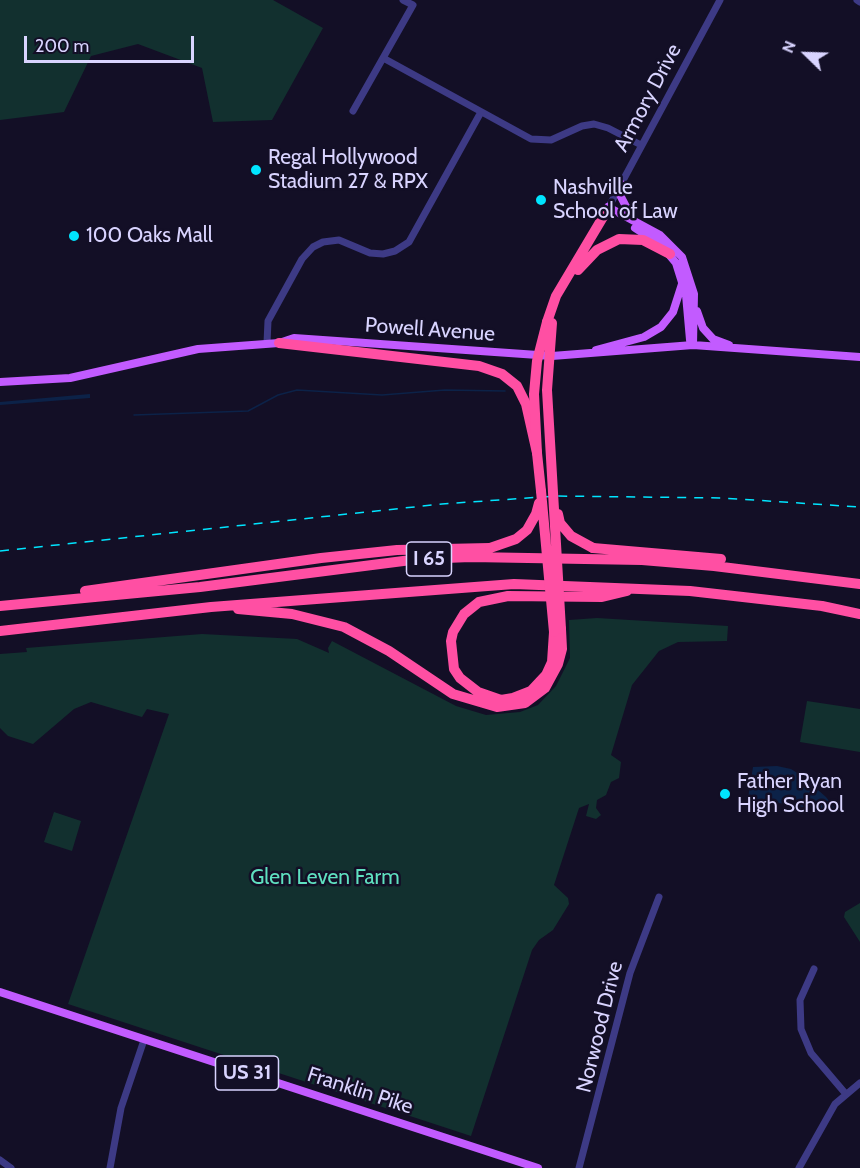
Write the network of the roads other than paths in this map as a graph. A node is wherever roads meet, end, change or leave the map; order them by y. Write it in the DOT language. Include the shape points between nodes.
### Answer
graph roads {
  1 [pos="403,0"];
  2 [pos="720,0"];
  3 [pos="385,59"];
  4 [pos="353,111"];
  5 [pos="480,112"];
  6 [pos="641,145"];
  7 [pos="621,184"];
  8 [pos="607,210"];
  9 [pos="634,221"];
  10 [pos="670,254"];
  11 [pos="578,270"];
  12 [pos="682,283"];
  13 [pos="695,304"];
  14 [pos="549,323"];
  15 [pos="273,343"];
  16 [pos="693,345"];
  17 [pos="737,348"];
  18 [pos="575,355"];
  19 [pos="860,357"];
  20 [pos="0,382"];
  21 [pos="537,453"];
  22 [pos="553,490"];
  23 [pos="541,491"];
  24 [pos="860,583"];
  25 [pos="639,588"];
  26 [pos="0,605"];
  27 [pos="211,607"];
  28 [pos="860,614"];
  29 [pos="0,631"];
  30 [pos="557,631"];
  31 [pos="659,897"];
  32 [pos="814,969"];
  33 [pos="0,992"];
  34 [pos="144,1040"];
  35 [pos="860,1083"];
  36 [pos="845,1093"];
  37 [pos="0,1160"];
  38 [pos="11,1168"];
  39 [pos="110,1168"];
  40 [pos="538,1168"];
  41 [pos="579,1168"];
  42 [pos="799,1168"];
  1 -- 3 [label="street" via="413,5"];
  2 -- 6 [label="street, Armory Drive"];
  3 -- 4 [label="street"];
  3 -- 5 [label="street"];
  5 -- 6 [label="street" via="534,140 551,140 594,124"];
  5 -- 15 [label="street" via="409,242 383,254 339,240 323,242 302,259 268,321"];
  6 -- 7 [label="street, Armory Drive"];
  7 -- 8 [label="street, Armory Drive"];
  7 -- 9 [label="main road" via="622,201"];
  8 -- 9 [label="main road"];
  8 -- 10 [label="main road" via="647,234"];
  8 -- 11 [label="highway"];
  8 -- 14 [label="highway" via="556,296"];
  9 -- 13 [label="main road" via="678,250 688,271"];
  10 -- 11 [label="highway" via="643,240 619,239 597,250"];
  10 -- 12 [label="main road"];
  11 -- 14 [label="highway"];
  12 -- 16 [label="main road"];
  12 -- 18 [label="main road" via="673,312 657,330"];
  13 -- 16 [label="main road"];
  13 -- 17 [label="main road" via="703,328 713,339"];
  14 -- 21 [label="highway, bridge" via="537,361"];
  14 -- 22 [label="highway, bridge" via="547,390"];
  15 -- 18 [label="main road, Powell Avenue" via="294,338"];
  15 -- 20 [label="main road, Powell Avenue" via="198,349 70,378"];
  15 -- 21 [label="highway, bridge" via="479,366 502,374 524,399"];
  16 -- 17 [label="main road, Powell Avenue"];
  16 -- 18 [label="main road, Powell Avenue"];
  17 -- 19 [label="main road, Powell Avenue"];
  21 -- 23 [label="highway"];
  22 -- 24 [label="highway, bridge" via="560,523 571,536 593,548 779,566"];
  22 -- 30 [label="highway, bridge"];
  23 -- 26 [label="highway, bridge" via="536,514 527,530 516,539 490,548 397,550 321,558"];
  23 -- 30 [label="highway, bridge"];
  24 -- 26 [label="highway, I 65" via="642,560 471,557 419,559 200,587"];
  25 -- 27 [label="highway, I 65" via="514,584"];
  25 -- 28 [label="highway, I 65" via="741,596"];
  25 -- 30 [label="highway" via="602,597 508,596 479,602 464,614 453,632 454,669 478,692 501,700 513,698 531,691 546,675"];
  27 -- 29 [label="highway, I 65"];
  27 -- 30 [label="highway" via="292,614 344,627 389,651 453,694 497,707 525,704 545,688 562,649"];
  31 -- 41 [label="street, Norwood Drive" via="630,973"];
  32 -- 36 [label="street" via="800,1000 801,1029 811,1053"];
  33 -- 34 [label="main road, Franklin Pike / US 31"];
  34 -- 39 [label="street" via="121,1108"];
  34 -- 40 [label="main road, Franklin Pike / US 31"];
  35 -- 36 [label="street"];
  36 -- 42 [label="street"];
  37 -- 38 [label="street"];
}
